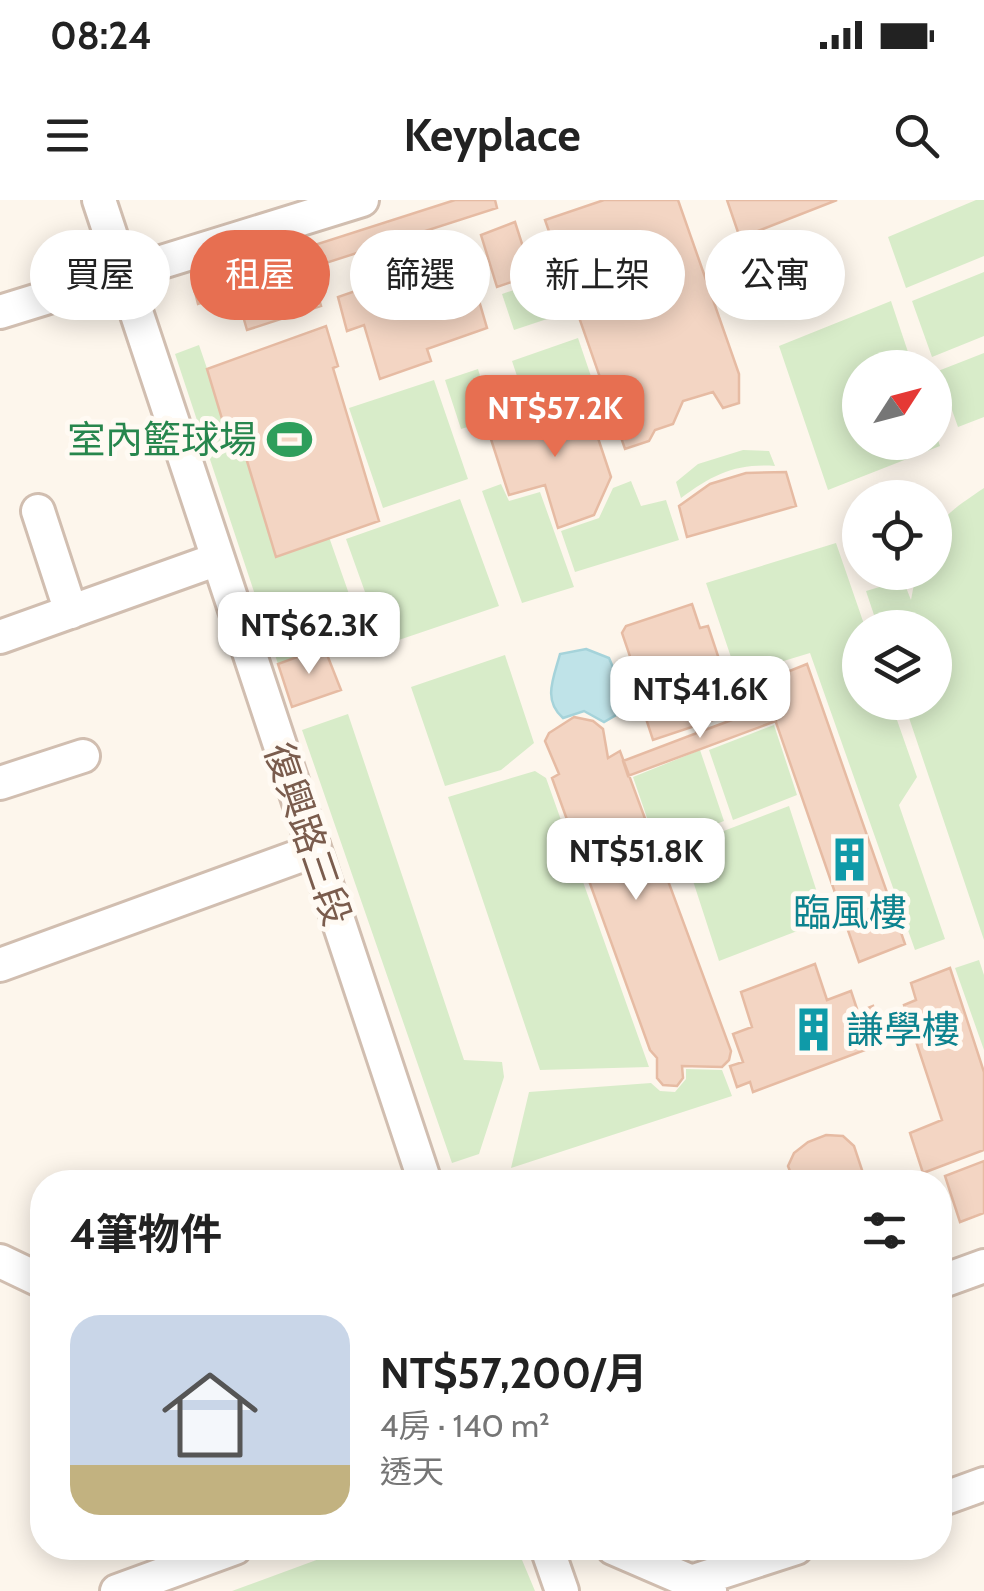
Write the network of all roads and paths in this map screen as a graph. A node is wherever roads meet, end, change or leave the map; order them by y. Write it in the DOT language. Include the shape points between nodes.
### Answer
graph roads {
  1 [pos="99,200"];
  2 [pos="362,200"];
  3 [pos="286,210"];
  4 [pos="109,230"];
  5 [pos="170,256"];
  6 [pos="30,303"];
  7 [pos="0,312"];
  8 [pos="139,320"];
  9 [pos="38,511"];
  10 [pos="218,559"];
  11 [pos="70,612"];
  12 [pos="0,637"];
  13 [pos="83,756"];
  14 [pos="0,783"];
  15 [pos="314,851"];
  16 [pos="0,965"];
  17 [pos="422,1170"];
  18 [pos="0,1262"];
  19 [pos="984,1266"];
  20 [pos="30,1276"];
  21 [pos="952,1278"];
  22 [pos="984,1484"];
  23 [pos="952,1496"];
  24 [pos="202,1560"];
  25 [pos="551,1560"];
  26 [pos="641,1560"];
  27 [pos="766,1560"];
  28 [pos="701,1586"];
  29 [pos="118,1591"];
  30 [pos="562,1591"];
  1 -- 4 [label="street, 復興路三段"];
  2 -- 3 [label="street"];
  3 -- 5 [label="street"];
  6 -- 7 [label="street"];
  8 -- 10 [label="street, 復興路三段"];
  9 -- 11 [label="street"];
  10 -- 11 [label="street"];
  10 -- 15 [label="street, 復興路三段"];
  11 -- 12 [label="street"];
  13 -- 14 [label="street"];
  15 -- 16 [label="street"];
  15 -- 17 [label="street, 復興路三段"];
  18 -- 20 [label="street"];
  19 -- 21 [label="street"];
  22 -- 23 [label="street"];
  24 -- 29 [label="street"];
  25 -- 30 [label="street"];
  26 -- 28 [label="street"];
  27 -- 28 [label="street"];
}
